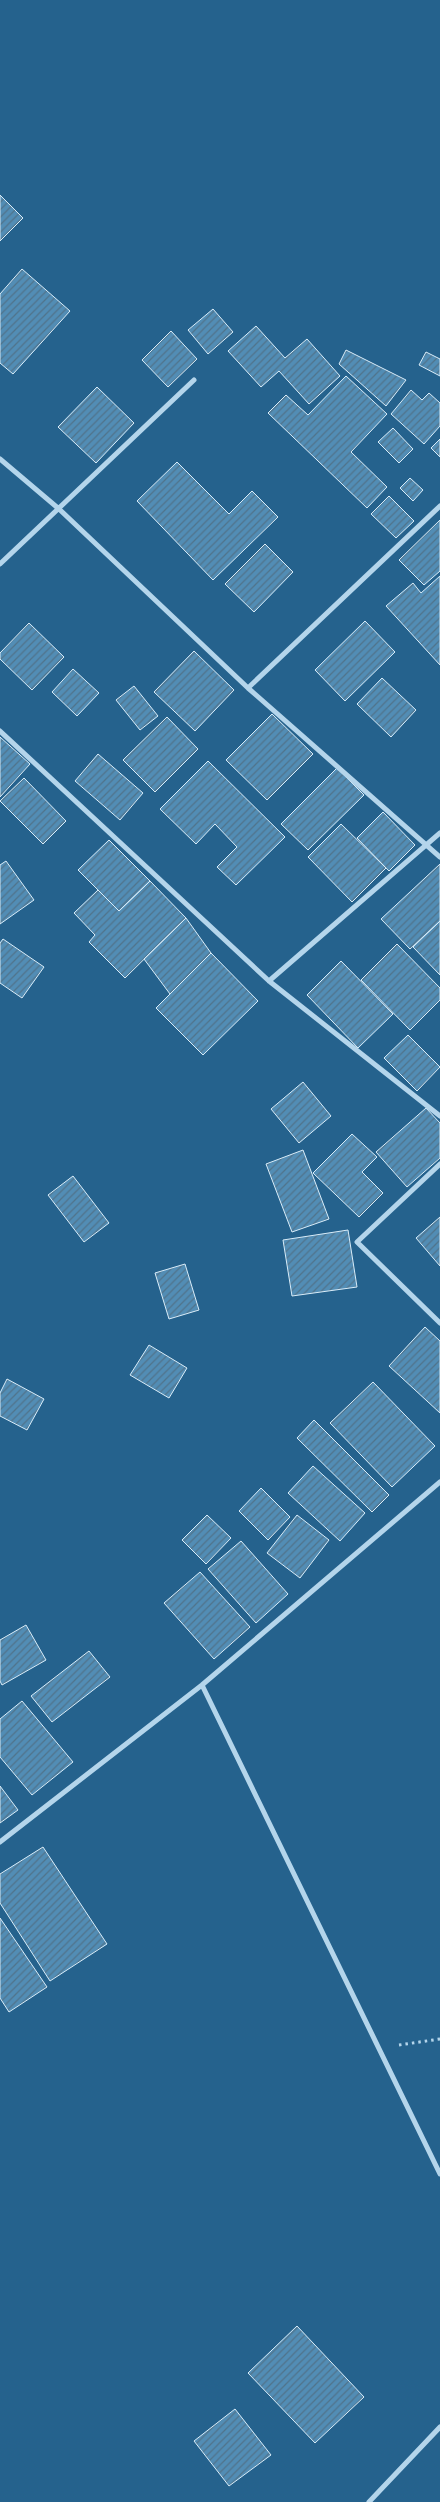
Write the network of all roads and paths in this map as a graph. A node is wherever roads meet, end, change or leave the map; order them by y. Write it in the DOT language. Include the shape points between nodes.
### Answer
graph roads {
  1 [pos="194,380"];
  2 [pos="0,459"];
  3 [pos="440,506"];
  4 [pos="58,509"];
  5 [pos="0,564"];
  6 [pos="248,688"];
  7 [pos="0,731"];
  8 [pos="440,833"];
  9 [pos="427,846"];
  10 [pos="440,857"];
  11 [pos="269,981"];
  12 [pos="440,1116"];
  13 [pos="440,1164"];
  14 [pos="440,1323"];
  15 [pos="440,1482"];
  16 [pos="202,1685"];
  17 [pos="0,1842"];
  18 [pos="440,2039"];
  19 [pos="379,2048"];
  20 [pos="440,2174"];
  21 [pos="440,2427"];
  22 [pos="369,2502"];
  1 -- 4 [label="street"];
  2 -- 4 [label="street"];
  3 -- 6 [label="street"];
  4 -- 5 [label="street"];
  4 -- 6 [label="street"];
  6 -- 9 [label="street"];
  7 -- 11 [label="street"];
  8 -- 9 [label="street"];
  9 -- 10 [label="street"];
  9 -- 11 [label="street"];
  11 -- 12 [label="street"];
  13 -- 14 [label="street" via="357,1242"];
  15 -- 16 [label="street"];
  16 -- 17 [label="street"];
  16 -- 19 [label="street"];
  18 -- 19 [label="path"];
  19 -- 20 [label="street"];
  21 -- 22 [label="street"];
}
